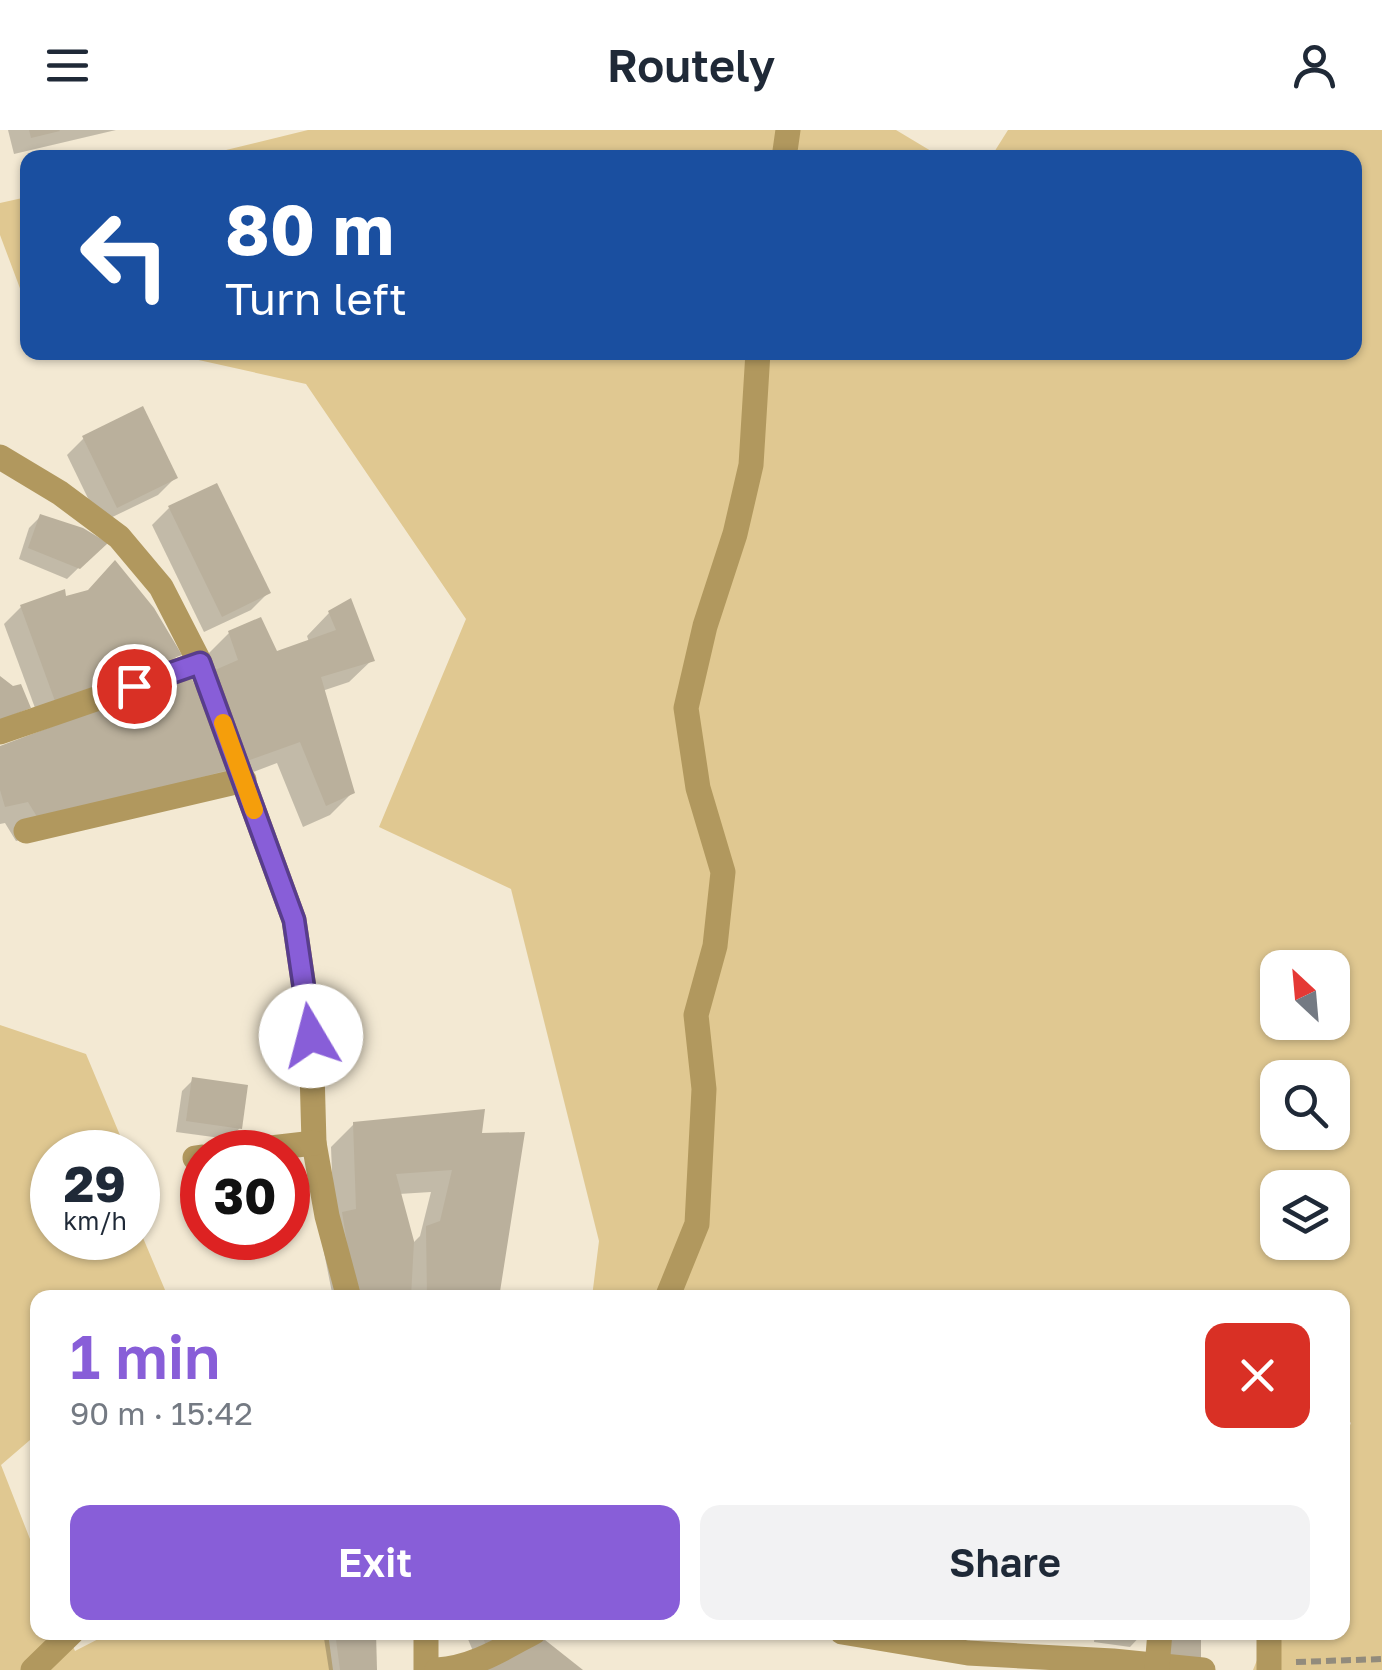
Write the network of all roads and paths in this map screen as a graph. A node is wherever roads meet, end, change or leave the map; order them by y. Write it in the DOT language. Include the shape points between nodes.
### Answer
graph roads {
  1 [pos="758,360"];
  2 [pos="0,457"];
  3 [pos="200,663"];
  4 [pos="0,732"];
  5 [pos="244,780"];
  6 [pos="26,831"];
  7 [pos="314,1142"];
  8 [pos="310,1143"];
  9 [pos="348,1290"];
  10 [pos="670,1290"];
  11 [pos="64,1640"];
  12 [pos="426,1640"];
  13 [pos="519,1640"];
  14 [pos="890,1640"];
  15 [pos="1159,1640"];
  16 [pos="1272,1640"];
  17 [pos="1382,1660"];
  18 [pos="1156,1667"];
  19 [pos="1278,1668"];
  20 [pos="33,1670"];
  21 [pos="426,1670"];
  22 [pos="438,1670"];
  23 [pos="1203,1670"];
  1 -- 10 [label="street" via="751,464 686,708 698,788 723,872 715,946 696,1014 704,1088 697,1224"];
  2 -- 3 [label="street" via="119,537 161,587"];
  3 -- 4 [label="street"];
  3 -- 5 [label="street"];
  5 -- 6 [label="street"];
  5 -- 7 [label="street" via="294,920 311,1036"];
  7 -- 8 [label="street"];
  7 -- 9 [label="street"];
  11 -- 20 [label="street"];
  12 -- 21 [label="street"];
  13 -- 22 [label="street" via="483,1659"];
  14 -- 18 [label="street" via="968,1653"];
  15 -- 18 [label="street"];
  16 -- 19 [label="street"];
  17 -- 19 [label="path" via="1304,1660"];
  18 -- 23 [label="street"];
}
